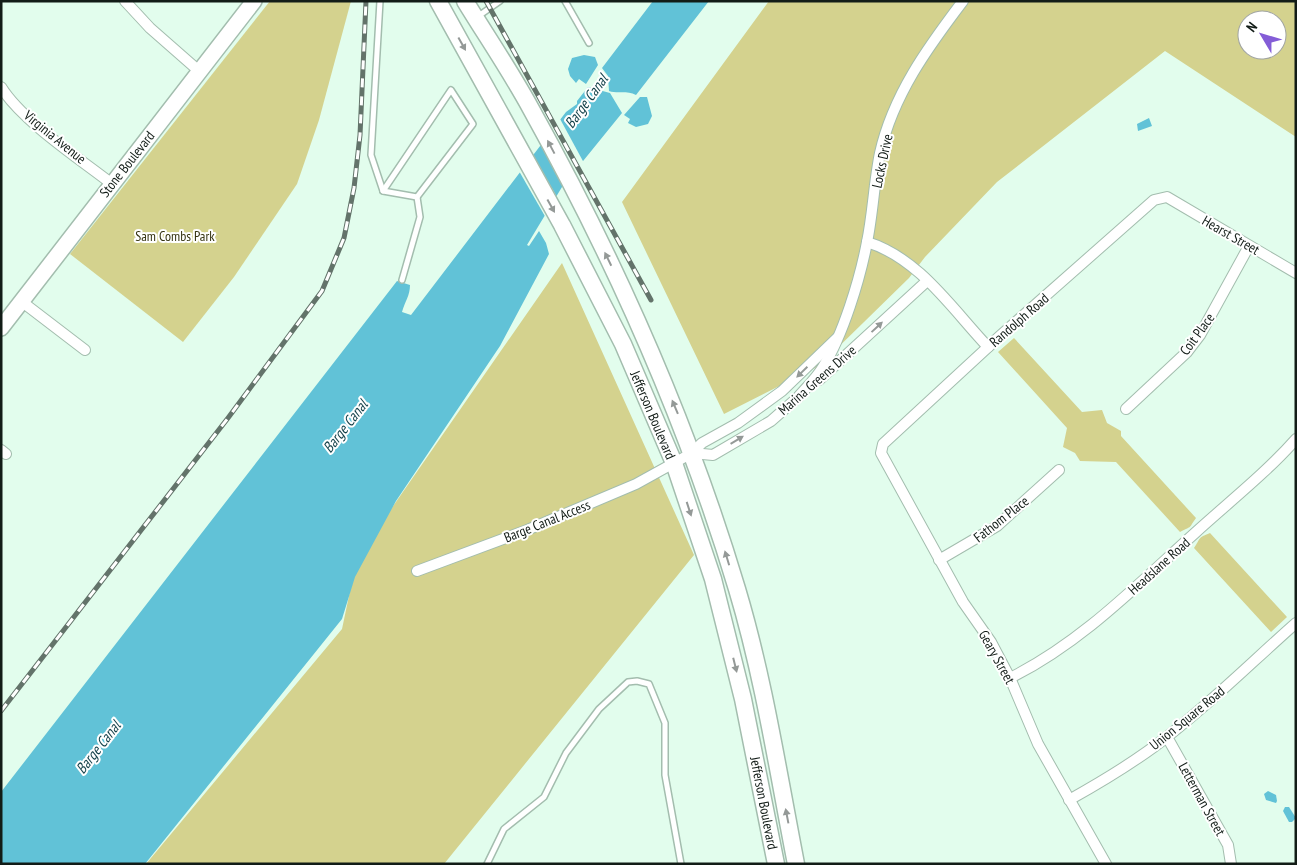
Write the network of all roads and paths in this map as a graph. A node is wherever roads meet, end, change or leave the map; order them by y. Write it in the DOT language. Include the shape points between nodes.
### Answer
graph roads {
  1 [pos="125,1"];
  2 [pos="254,1"];
  3 [pos="380,1"];
  4 [pos="438,1"];
  5 [pos="465,1"];
  6 [pos="500,1"];
  7 [pos="565,1"];
  8 [pos="963,1"];
  9 [pos="475,18"];
  10 [pos="589,43"];
  11 [pos="199,71"];
  12 [pos="1,87"];
  13 [pos="112,184"];
  14 [pos="383,191"];
  15 [pos="417,197"];
  16 [pos="1167,197"];
  17 [pos="867,242"];
  18 [pos="1249,246"];
  19 [pos="1296,273"];
  20 [pos="402,280"];
  21 [pos="927,281"];
  22 [pos="22,301"];
  23 [pos="1,328"];
  24 [pos="837,338"];
  25 [pos="988,347"];
  26 [pos="85,350"];
  27 [pos="799,396"];
  28 [pos="1126,409"];
  29 [pos="1296,439"];
  30 [pos="692,453"];
  31 [pos="881,453"];
  32 [pos="674,463"];
  33 [pos="1059,470"];
  34 [pos="939,560"];
  35 [pos="417,571"];
  36 [pos="1294,628"];
  37 [pos="1010,678"];
  38 [pos="1167,737"];
  39 [pos="1069,800"];
  40 [pos="487,864"];
  41 [pos="681,864"];
  42 [pos="776,864"];
  43 [pos="796,864"];
  44 [pos="1106,864"];
  45 [pos="1231,864"];
  1 -- 11 [label="street"];
  2 -- 11 [label="street, Stone Boulevard"];
  3 -- 14 [label="lane" via="370,155"];
  4 -- 32 [label="main road, Jefferson Boulevard, one-way" via="562,225 623,344"];
  5 -- 9 [label="main road, Jefferson Boulevard"];
  6 -- 9 [label="lane"];
  7 -- 10 [label="lane"];
  8 -- 17 [label="street, Locks Drive" via="925,51 897,103 880,152"];
  30 -- 9 [label="main road, Jefferson Boulevard, one-way" via="641,327 573,187 530,107"];
  11 -- 13 [label="street, Stone Boulevard"];
  12 -- 13 [label="street, Virginia Avenue" via="40,127"];
  13 -- 22 [label="street, Stone Boulevard"];
  14 -- 15 [label="lane"];
  14 -- 15 [label="lane" via="451,90 473,124"];
  15 -- 20 [label="lane" via="420,217"];
  16 -- 18 [label="street, Hearst Street"];
  16 -- 25 [label="street, Randolph Road" via="1154,200 1133,216"];
  17 -- 21 [label="street" via="887,248"];
  17 -- 24 [label="street, Locks Drive"];
  18 -- 19 [label="street, Hearst Street"];
  18 -- 28 [label="street, Coit Place" via="1200,335 1187,352"];
  21 -- 25 [label="street"];
  27 -- 21 [label="street, Marina Greens Drive, one-way"];
  22 -- 23 [label="street, Stone Boulevard"];
  22 -- 26 [label="street"];
  24 -- 27 [label="street, Locks Drive" via="823,367"];
  24 -- 30 [label="street, Locks Drive, one-way" via="782,391 738,423 702,442"];
  25 -- 31 [label="street, Randolph Road" via="883,444"];
  30 -- 27 [label="street, Marina Greens Drive, one-way" via="713,455 771,421"];
  29 -- 37 [label="street, Headslane Road" via="1093,625 1046,658"];
  30 -- 32 [label="street, Locks Drive"];
  43 -- 30 [label="main road, Jefferson Boulevard, one-way" via="763,692 738,591"];
  31 -- 34 [label="street, Geary Street"];
  32 -- 35 [label="street, Barge Canal Access" via="618,492"];
  32 -- 42 [label="main road, Jefferson Boulevard, one-way" via="713,579 743,698"];
  33 -- 34 [label="street, Fathom Place" via="997,526"];
  34 -- 37 [label="street, Geary Street"];
  36 -- 38 [label="street, Union Square Road"];
  37 -- 39 [label="street, Geary Street" via="1038,744"];
  38 -- 39 [label="street, Union Square Road"];
  38 -- 45 [label="street, Letterman Street" via="1228,845"];
  39 -- 44 [label="street, Geary Street"];
  40 -- 41 [label="lane" via="504,829 544,797 566,752 599,709 624,685 637,681 649,684 665,722 664,775"];
}
